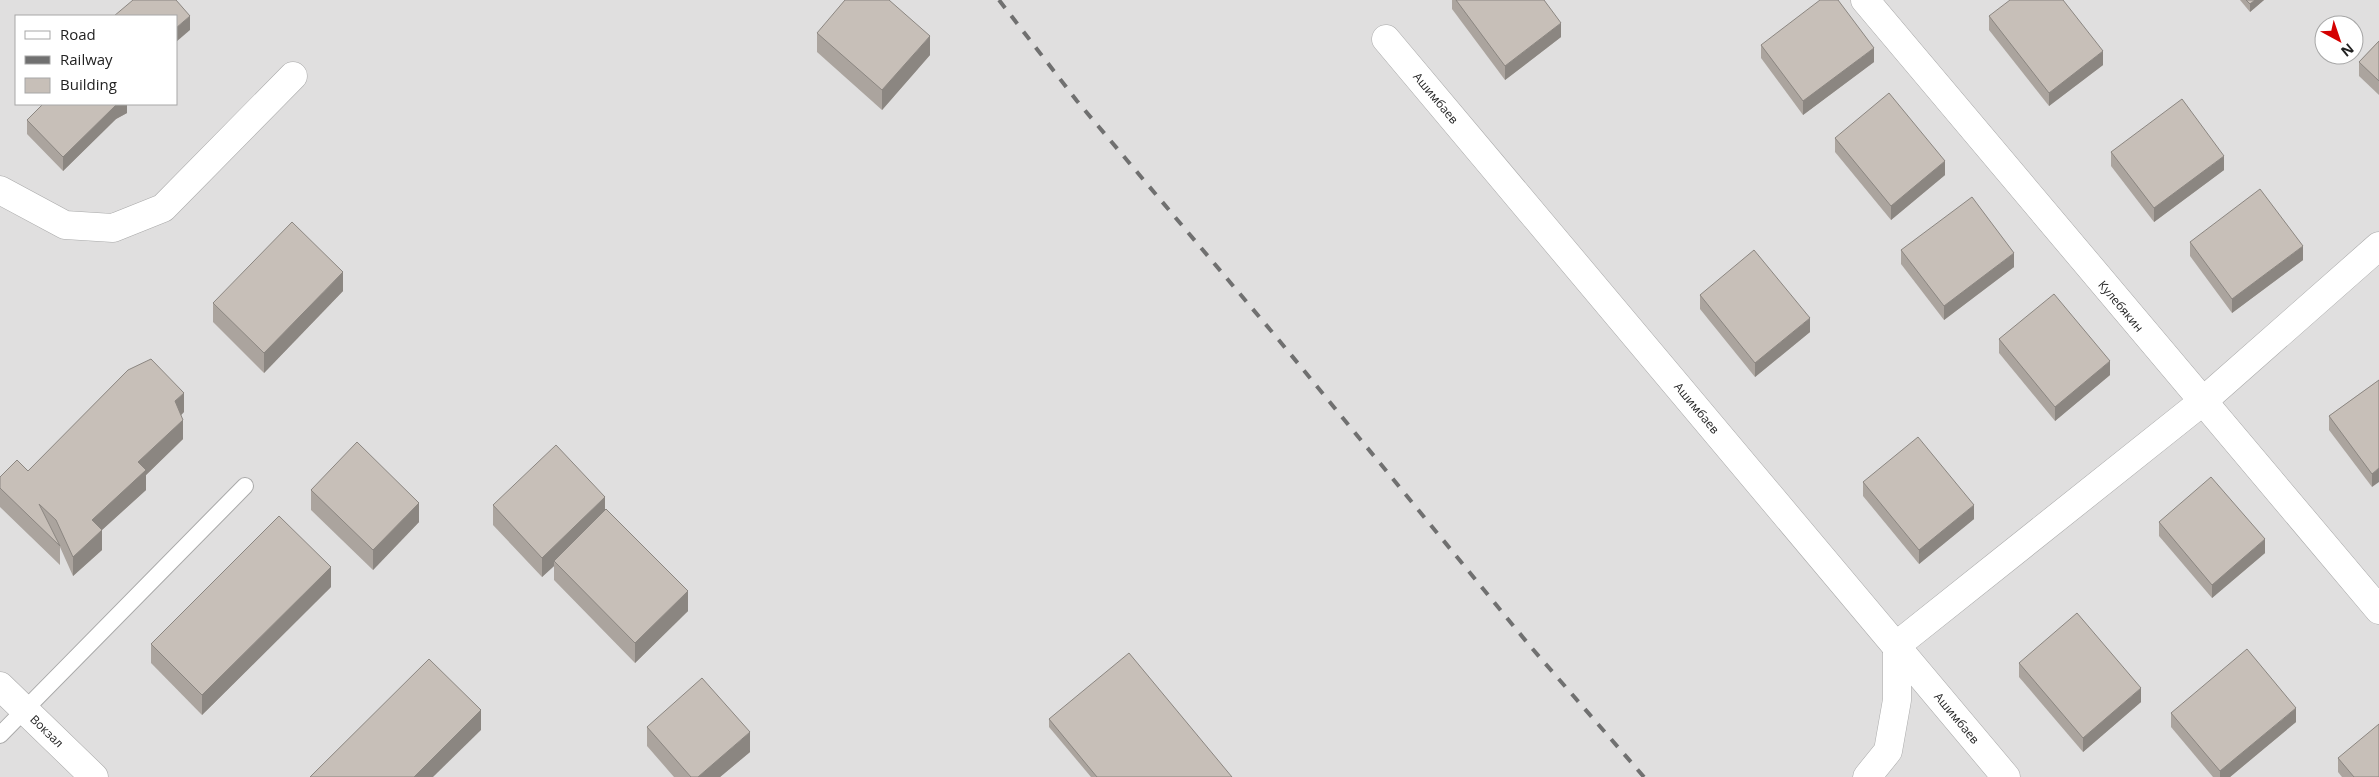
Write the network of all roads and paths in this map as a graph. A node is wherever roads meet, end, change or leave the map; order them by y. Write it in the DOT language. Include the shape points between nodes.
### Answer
graph roads {
  1 [pos="1864,0"];
  2 [pos="1386,39"];
  3 [pos="293,76"];
  4 [pos="0,190"];
  5 [pos="2379,246"];
  6 [pos="2202,402"];
  7 [pos="245,486"];
  8 [pos="2379,610"];
  9 [pos="1897,645"];
  10 [pos="0,686"];
  11 [pos="25,710"];
  12 [pos="0,734"];
  13 [pos="94,777"];
  14 [pos="1867,777"];
  15 [pos="2006,777"];
  1 -- 6 [label="street, Кулебякин"];
  2 -- 9 [label="street, Ашимбаев"];
  3 -- 4 [label="street" via="163,208 113,228 65,225"];
  5 -- 6 [label="street"];
  6 -- 8 [label="street, Кулебякин"];
  6 -- 9 [label="street"];
  7 -- 11 [label="lane"];
  9 -- 14 [label="street" via="1897,700 1888,751"];
  9 -- 15 [label="street, Ашимбаев"];
  10 -- 11 [label="street, Вокзал"];
  11 -- 12 [label="lane"];
  11 -- 13 [label="street, Вокзал"];
}
